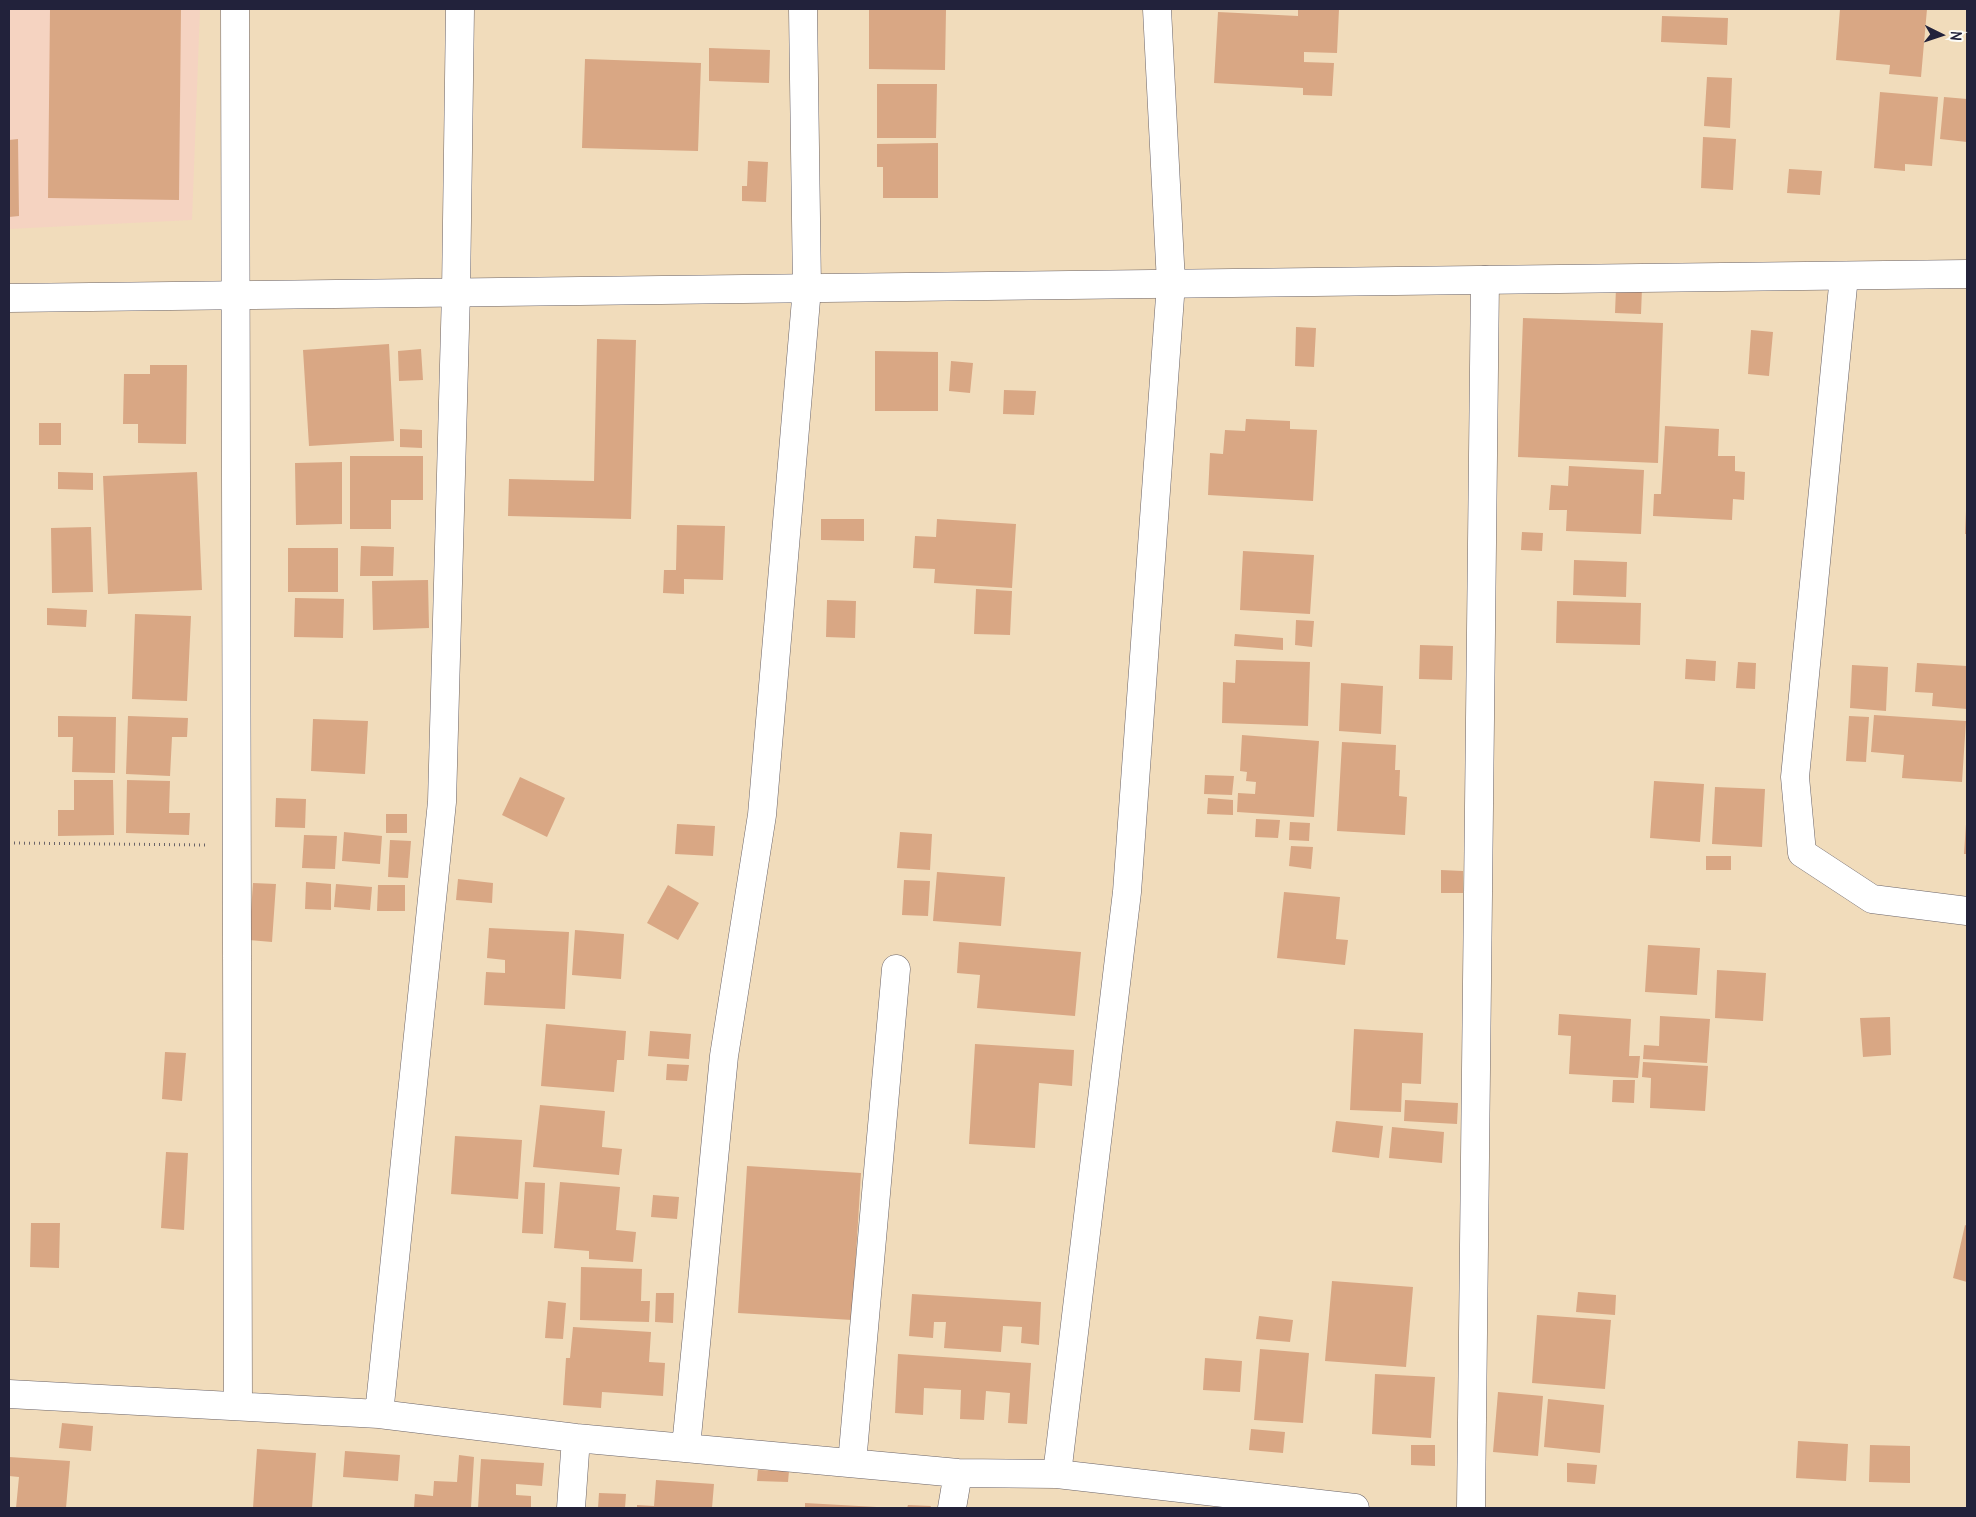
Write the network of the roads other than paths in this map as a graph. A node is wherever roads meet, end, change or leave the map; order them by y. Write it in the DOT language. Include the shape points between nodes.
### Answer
graph roads {
  1 [pos="235,9"];
  2 [pos="460,9"];
  3 [pos="803,9"];
  4 [pos="1157,9"];
  5 [pos="1967,274"];
  6 [pos="1844,276"];
  7 [pos="1485,280"];
  8 [pos="1171,284"];
  9 [pos="807,288"];
  10 [pos="456,292"];
  11 [pos="236,295"];
  12 [pos="9,298"];
  13 [pos="1967,910"];
  14 [pos="896,969"];
  15 [pos="9,1394"];
  16 [pos="238,1406"];
  17 [pos="380,1414"];
  18 [pos="576,1438"];
  19 [pos="686,1447"];
  20 [pos="852,1463"];
  21 [pos="958,1473"];
  22 [pos="1057,1474"];
  23 [pos="1256,1502"];
  24 [pos="571,1508"];
  25 [pos="952,1508"];
  26 [pos="1355,1508"];
  27 [pos="1471,1508"];
  1 -- 11 [label="street"];
  2 -- 10 [label="street"];
  3 -- 9 [label="street"];
  4 -- 8 [label="street"];
  5 -- 6 [label="street"];
  6 -- 7 [label="street"];
  6 -- 13 [label="street" via="1795,777 1802,853 1872,899"];
  7 -- 8 [label="street"];
  7 -- 27 [label="street"];
  8 -- 9 [label="street"];
  8 -- 22 [label="street" via="1127,892"];
  9 -- 10 [label="street"];
  9 -- 19 [label="street" via="762,815 724,1056"];
  10 -- 11 [label="street"];
  10 -- 17 [label="street" via="442,802"];
  11 -- 12 [label="street"];
  11 -- 16 [label="street"];
  14 -- 20 [label="street"];
  15 -- 16 [label="street"];
  16 -- 17 [label="street"];
  17 -- 18 [label="street"];
  18 -- 19 [label="street"];
  18 -- 24 [label="street"];
  19 -- 20 [label="street"];
  20 -- 21 [label="street"];
  21 -- 22 [label="street"];
  21 -- 25 [label="street"];
  22 -- 23 [label="street"];
  23 -- 26 [label="street"];
}
